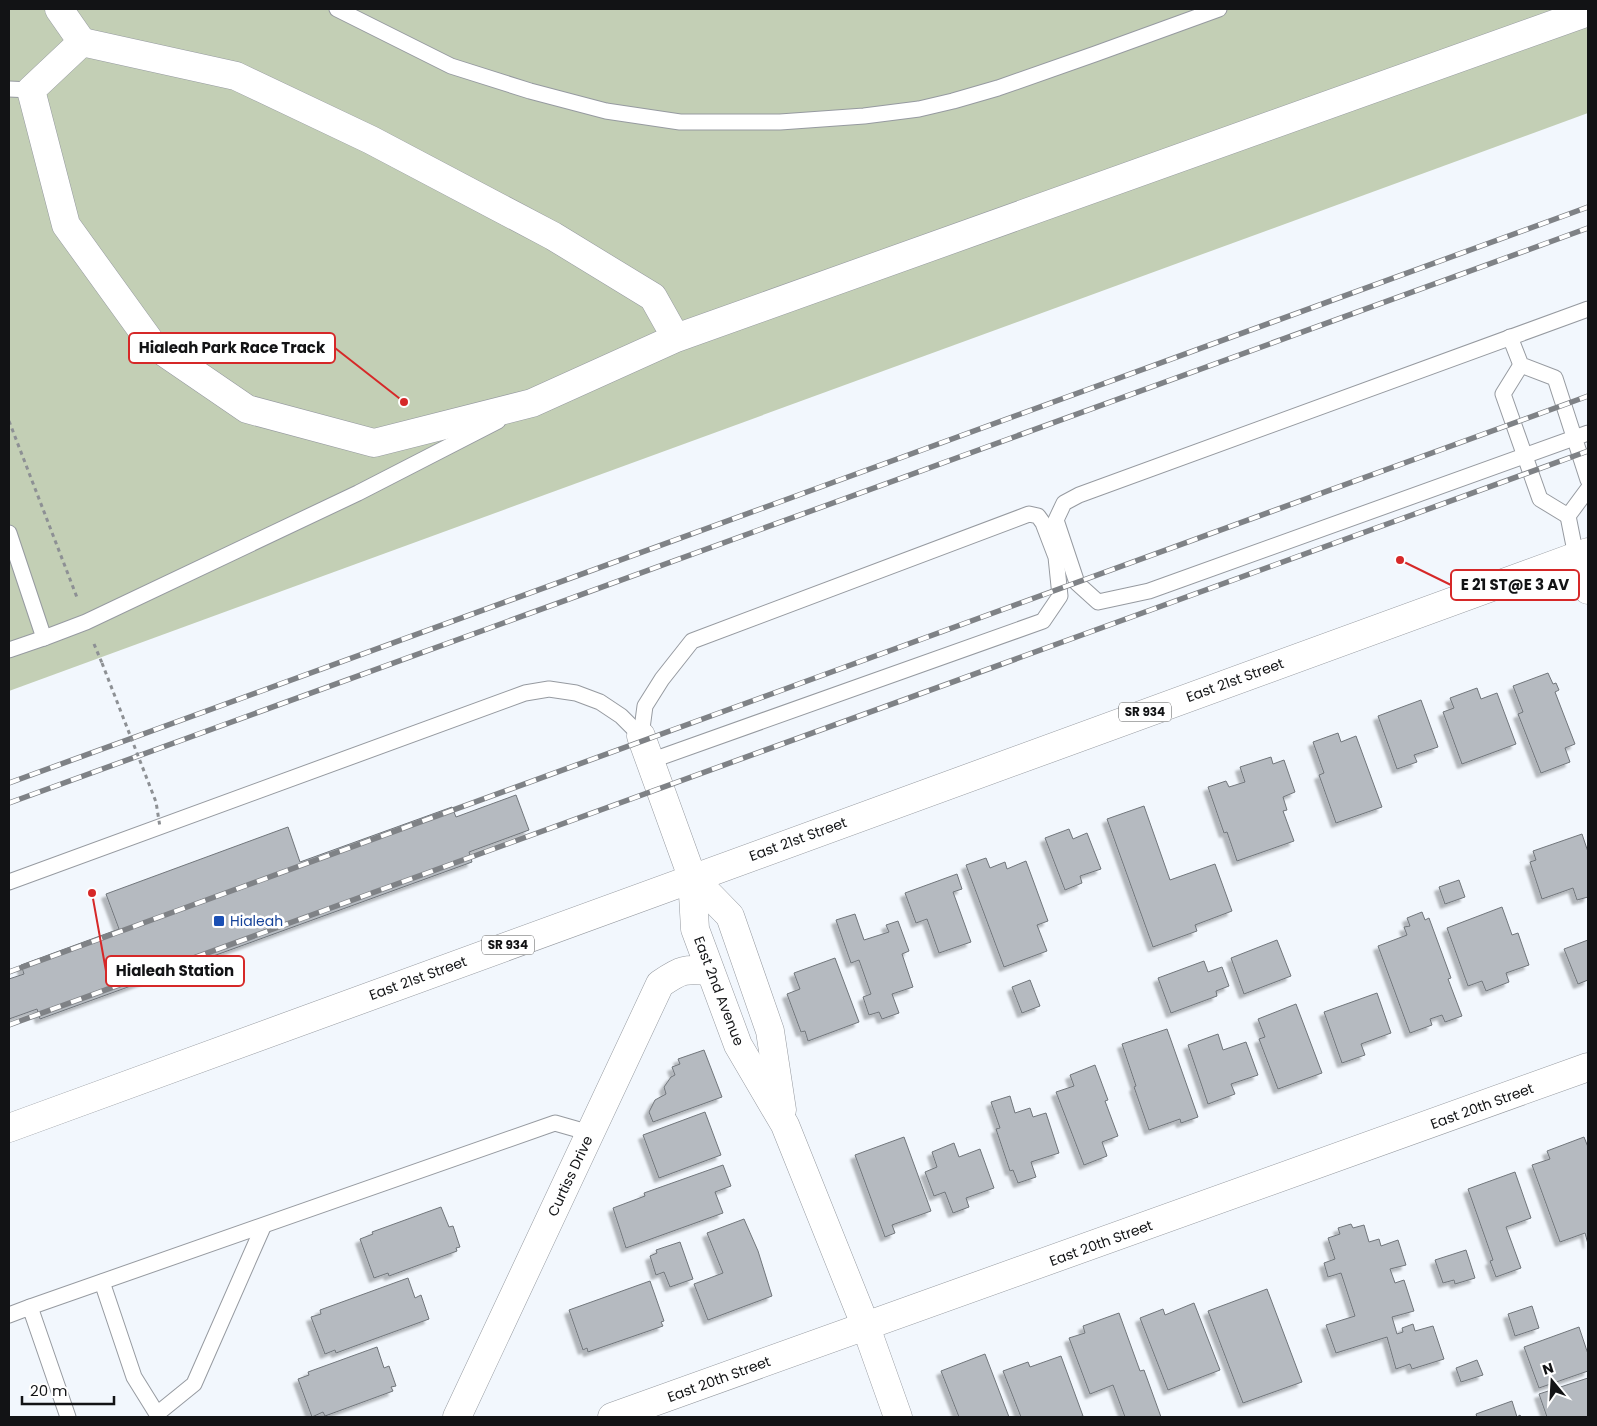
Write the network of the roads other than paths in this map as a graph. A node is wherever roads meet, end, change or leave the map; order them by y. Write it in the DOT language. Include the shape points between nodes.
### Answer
graph roads {
  1 [pos="59,9"];
  2 [pos="337,9"];
  3 [pos="1219,9"];
  4 [pos="1588,12"];
  5 [pos="82,42"];
  6 [pos="20,89"];
  7 [pos="1588,309"];
  8 [pos="1510,337"];
  9 [pos="676,338"];
  10 [pos="1521,365"];
  11 [pos="532,403"];
  12 [pos="1581,435"];
  13 [pos="1524,455"];
  14 [pos="1588,480"];
  15 [pos="1588,489"];
  16 [pos="1568,516"];
  17 [pos="9,533"];
  18 [pos="1582,554"];
  19 [pos="1588,590"];
  20 [pos="44,638"];
  21 [pos="9,650"];
  22 [pos="645,748"];
  23 [pos="692,878"];
  24 [pos="9,882"];
  25 [pos="710,970"];
  26 [pos="1588,1067"];
  27 [pos="785,1126"];
  28 [pos="9,1128"];
  29 [pos="590,1133"];
  30 [pos="263,1227"];
  31 [pos="102,1282"];
  32 [pos="30,1307"];
  33 [pos="9,1315"];
  34 [pos="866,1327"];
  35 [pos="154,1416"];
  36 [pos="68,1417"];
  37 [pos="457,1417"];
  38 [pos="612,1417"];
  39 [pos="898,1417"];
  1 -- 5 [label="street"];
  2 -- 3 [label="lane" via="451,66 596,108 680,122 780,122 864,116 953,101"];
  4 -- 9 [label="street"];
  5 -- 6 [label="street"];
  5 -- 9 [label="street" via="236,76 371,140 553,236 652,297"];
  6 -- 11 [label="street" via="66,225 152,344 247,409 374,443"];
  7 -- 8 [label="lane"];
  8 -- 10 [label="lane"];
  8 -- 13 [label="lane" via="1079,495 1064,503 1056,520 1077,584 1098,602 1149,591"];
  9 -- 11 [label="street"];
  10 -- 12 [label="lane" via="1555,378"];
  10 -- 13 [label="lane" via="1503,394"];
  11 -- 20 [label="lane" via="358,493 86,622"];
  12 -- 13 [label="lane"];
  12 -- 14 [label="lane"];
  13 -- 16 [label="lane" via="1540,500"];
  15 -- 16 [label="lane"];
  16 -- 18 [label="lane"];
  17 -- 20 [label="lane"];
  18 -- 19 [label="street"];
  18 -- 23 [label="street, East 21st Street / SR 934"];
  20 -- 21 [label="lane"];
  22 -- 22 [label="lane" via="1043,621 1060,596 1056,557 1043,522 1038,516 1029,514 692,641 662,679 646,706"];
  22 -- 23 [label="street"];
  22 -- 24 [label="lane" via="620,716 600,702 576,693 549,689 525,693"];
  23 -- 25 [label="street, East 2nd Avenue" via="695,929"];
  23 -- 27 [label="street, East 2nd Avenue" via="730,916 770,1031"];
  23 -- 28 [label="street, East 21st Street / SR 934"];
  25 -- 27 [label="street, East 2nd Avenue" via="738,1045"];
  25 -- 29 [label="street, Curtiss Drive" via="679,971 660,984"];
  26 -- 34 [label="street, East 20th Street"];
  27 -- 34 [label="street, East 2nd Avenue"];
  29 -- 30 [label="lane" via="555,1123"];
  29 -- 37 [label="street, Curtiss Drive"];
  30 -- 31 [label="lane"];
  30 -- 35 [label="lane" via="194,1384"];
  31 -- 32 [label="lane"];
  31 -- 35 [label="lane" via="134,1378"];
  32 -- 33 [label="lane"];
  32 -- 36 [label="lane"];
  34 -- 38 [label="street, East 20th Street"];
  34 -- 39 [label="street, East 2nd Avenue"];
}
